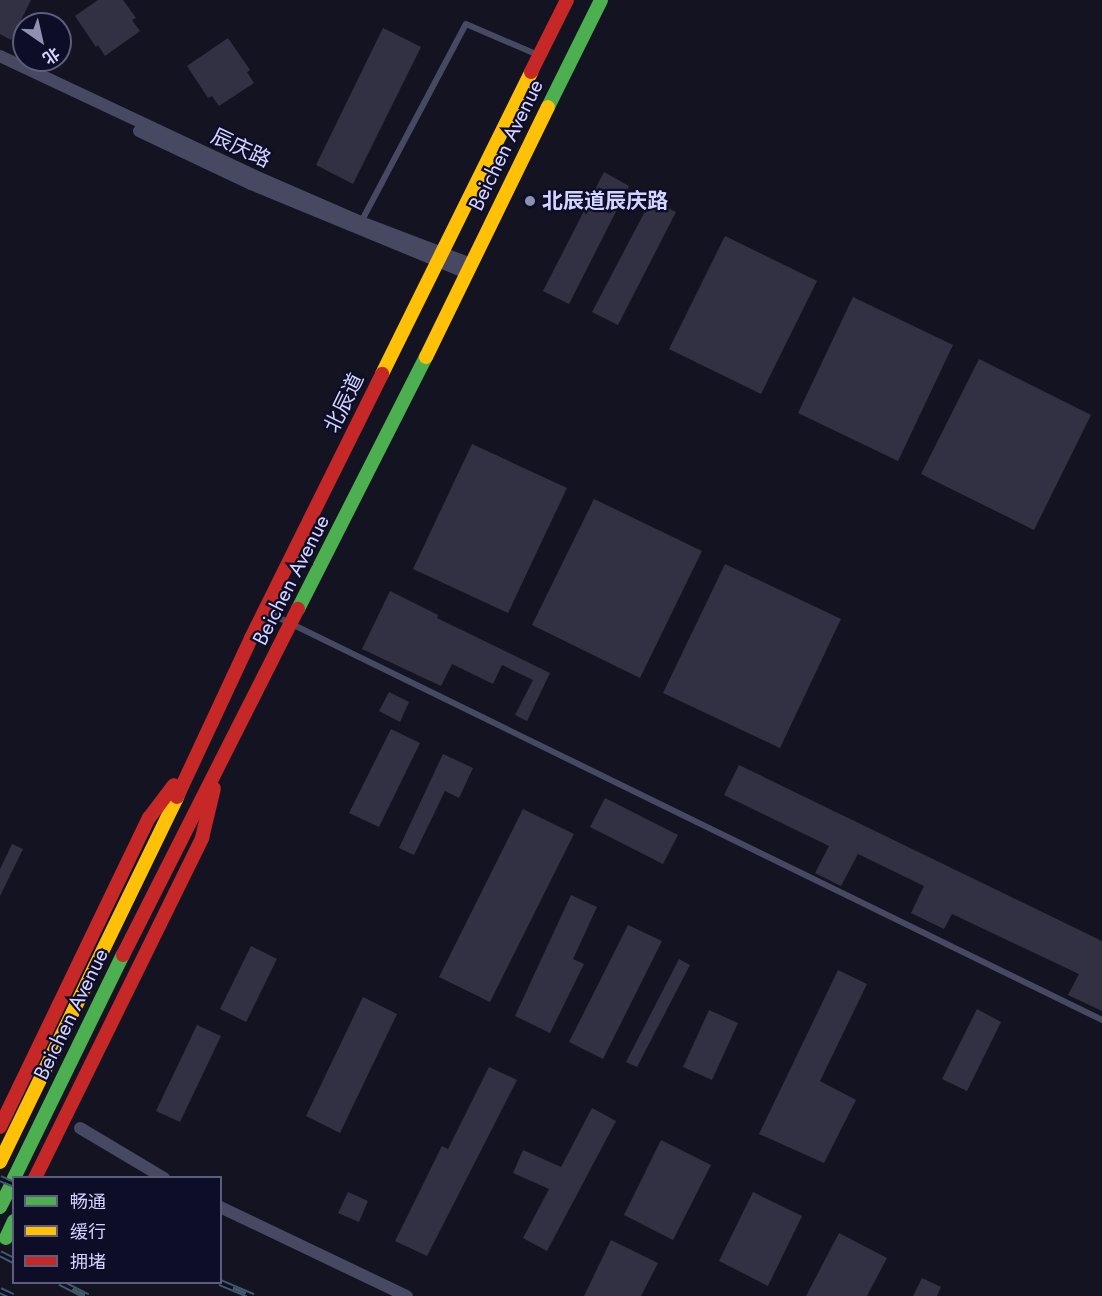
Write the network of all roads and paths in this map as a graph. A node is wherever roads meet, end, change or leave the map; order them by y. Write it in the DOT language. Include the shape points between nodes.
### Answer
graph roads {
  1 [pos="567,0"];
  2 [pos="601,0"];
  3 [pos="0,56"];
  4 [pos="540,56"];
  5 [pos="0,64"];
  6 [pos="359,225"];
  7 [pos="439,258"];
  8 [pos="469,268"];
  9 [pos="265,611"];
  10 [pos="292,624"];
  11 [pos="198,752"];
  12 [pos="220,763"];
  13 [pos="1102,1020"];
  14 [pos="0,1127"];
  15 [pos="80,1128"];
  16 [pos="0,1162"];
  17 [pos="15,1176"];
  18 [pos="36,1176"];
  19 [pos="161,1176"];
  20 [pos="12,1182"];
  21 [pos="0,1207"];
  22 [pos="222,1208"];
  23 [pos="12,1225"];
  24 [pos="6,1238"];
  25 [pos="407,1296"];
  1 -- 4 [label="main road, 北辰道"];
  2 -- 8 [label="main road, Beichen Avenue"];
  3 -- 6 [label="street, 辰庆路"];
  4 -- 6 [label="lane" via="466,24"];
  4 -- 7 [label="main road, 北辰道"];
  5 -- 6 [label="street, 辰庆路" via="251,184"];
  6 -- 7 [label="street, 辰庆路"];
  7 -- 8 [label="street, 辰庆路"];
  7 -- 9 [label="main road, 北辰道"];
  8 -- 10 [label="main road, Beichen Avenue"];
  9 -- 10 [label="lane"];
  9 -- 11 [label="main road, 北辰道"];
  10 -- 12 [label="main road, Beichen Avenue"];
  10 -- 13 [label="lane"];
  11 -- 14 [label="main road" via="149,818"];
  11 -- 16 [label="main road, 北辰道"];
  12 -- 17 [label="main road, Beichen Avenue" via="178,840"];
  12 -- 18 [label="main road" via="202,838"];
  15 -- 19 [label="street"];
  20 -- 21 [label="main road, Beichen Avenue"];
  22 -- 25 [label="street"];
  23 -- 24 [label="main road"];
}
